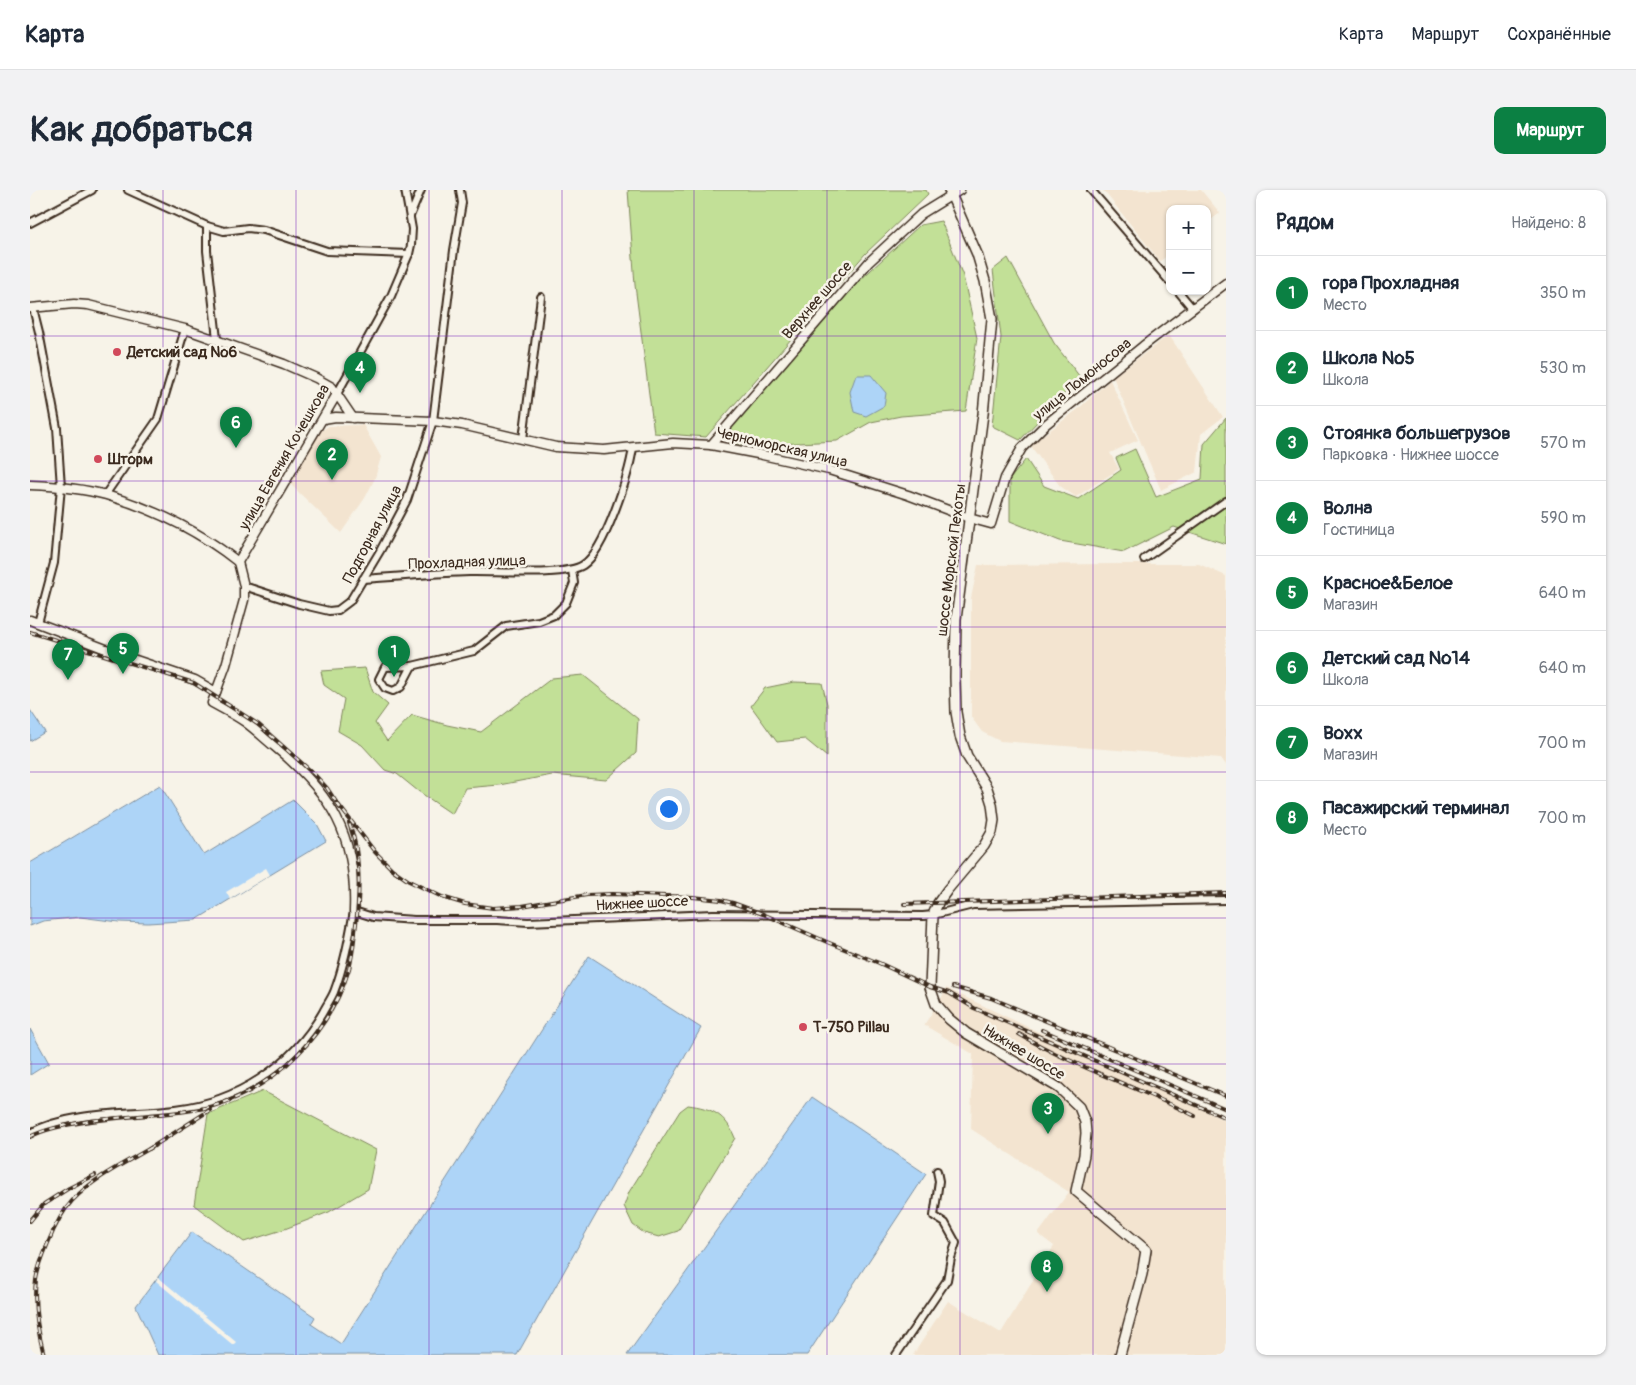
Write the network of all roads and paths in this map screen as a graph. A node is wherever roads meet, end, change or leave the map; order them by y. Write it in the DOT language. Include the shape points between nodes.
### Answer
graph roads {
  1 [pos="92,190"];
  2 [pos="128,190"];
  3 [pos="405,190"];
  4 [pos="421,190"];
  5 [pos="460,190"];
  6 [pos="960,190"];
  7 [pos="1091,190"];
  8 [pos="950,193"];
  9 [pos="410,216"];
  10 [pos="30,223"];
  11 [pos="208,226"];
  12 [pos="409,254"];
  13 [pos="1166,277"];
  14 [pos="1226,283"];
  15 [pos="1181,295"];
  16 [pos="542,297"];
  17 [pos="32,308"];
  18 [pos="1193,309"];
  19 [pos="185,329"];
  20 [pos="217,339"];
  21 [pos="337,394"];
  22 [pos="353,418"];
  23 [pos="323,419"];
  24 [pos="433,421"];
  25 [pos="523,439"];
  26 [pos="711,445"];
  27 [pos="632,448"];
  28 [pos="30,485"];
  29 [pos="61,486"];
  30 [pos="105,494"];
  31 [pos="1226,501"];
  32 [pos="969,518"];
  33 [pos="990,524"];
  34 [pos="1144,559"];
  35 [pos="238,562"];
  36 [pos="572,570"];
  37 [pos="363,579"];
  38 [pos="244,586"];
  39 [pos="34,622"];
  40 [pos="412,666"];
  41 [pos="216,692"];
  42 [pos="1226,900"];
  43 [pos="354,911"];
  44 [pos="932,915"];
  45 [pos="30,1133"];
  46 [pos="937,1171"];
  47 [pos="896,1355"];
  48 [pos="1120,1355"];
  1 -- 10 [label="street"];
  2 -- 11 [label="street"];
  3 -- 9 [label="street, улица Евгения Кочешкова"];
  4 -- 9 [label="street"];
  5 -- 24 [label="street, Подгорная улица" via="462,203"];
  6 -- 8 [label="street, Верхнее шоссе"];
  7 -- 13 [label="street"];
  8 -- 26 [label="street, Верхнее шоссе" via="921,214 869,262"];
  8 -- 32 [label="main road, шоссе Морской Пехоты" via="977,254 992,319"];
  9 -- 12 [label="street, улица Евгения Кочешкова" via="412,238"];
  11 -- 12 [label="street" via="224,231 264,230 327,252"];
  11 -- 20 [label="street" via="207,251"];
  12 -- 21 [label="street, улица Евгения Кочешкова"];
  14 -- 18 [label="street, улица Ломоносова"];
  15 -- 18 [label="street"];
  16 -- 25 [label="street"];
  17 -- 19 [label="street" via="88,305"];
  17 -- 29 [label="street" via="57,428"];
  18 -- 33 [label="street, улица Ломоносова" via="1044,425 1022,448 1005,478"];
  19 -- 20 [label="street"];
  19 -- 30 [label="street" via="158,419"];
  20 -- 21 [label="street" via="326,382"];
  21 -- 22 [label="street"];
  21 -- 23 [label="street, улица Евгения Кочешкова"];
  22 -- 23 [label="street, Черноморская улица"];
  22 -- 24 [label="street, Черноморская улица"];
  23 -- 35 [label="street, улица Евгения Кочешкова"];
  24 -- 25 [label="street, Черноморская улица"];
  24 -- 37 [label="street, Подгорная улица" via="407,500"];
  25 -- 27 [label="street, Черноморская улица" via="556,447"];
  26 -- 27 [label="street, Черноморская улица" via="673,443"];
  26 -- 32 [label="street, Черноморская улица" via="829,470"];
  27 -- 36 [label="street" via="630,465 604,537 593,555"];
  28 -- 29 [label="street"];
  29 -- 30 [label="street"];
  29 -- 39 [label="street" via="54,563"];
  30 -- 35 [label="street" via="168,518 218,546"];
  31 -- 34 [label="street"];
  32 -- 33 [label="street, Черноморская улица"];
  32 -- 44 [label="main road, шоссе Морской Пехоты" via="956,619 956,712 967,756 987,788 994,820 984,846 948,889"];
  35 -- 38 [label="street"];
  36 -- 37 [label="street, Прохладная улица"];
  36 -- 40 [label="street" via="574,583 566,603 554,616 506,626 474,651"];
  37 -- 38 [label="street, Подгорная улица" via="350,600 338,610 329,611"];
  38 -- 41 [label="street" via="241,611"];
  39 -- 41 [label="street" via="195,680"];
  40 -- 40 [label="street" via="385,667 379,679 385,688 393,691 402,687"];
  41 -- 43 [label="street" via="212,703 246,723 286,756 316,786 331,807 350,854 355,888"];
  42 -- 44 [label="street, Нижнее шоссе" via="973,905"];
  43 -- 44 [label="street, Нижнее шоссе" via="373,917 414,920 528,922 706,914"];
  43 -- 45 [label="street" via="333,993 302,1042 262,1078 237,1092 202,1104 87,1116"];
  44 -- 48 [label="main road, Нижнее шоссе" via="930,987 936,1004 966,1033 1059,1088 1079,1107 1086,1122 1086,1134 1076,1191 1146,1250"];
  46 -- 47 [label="street" via="939,1181 934,1216 945,1223 956,1243 947,1280"];
}
